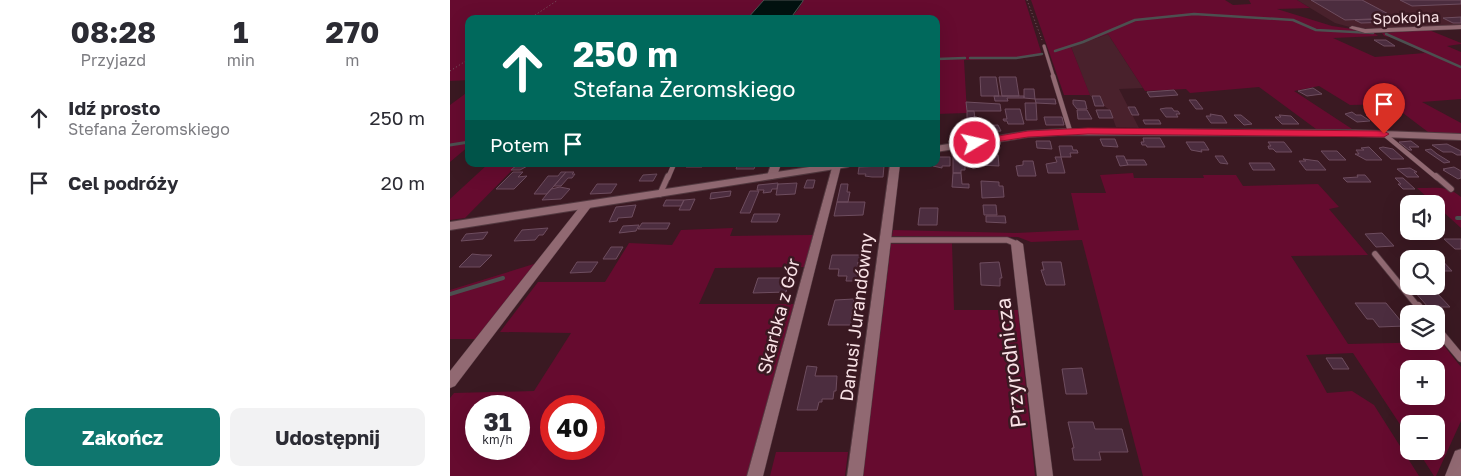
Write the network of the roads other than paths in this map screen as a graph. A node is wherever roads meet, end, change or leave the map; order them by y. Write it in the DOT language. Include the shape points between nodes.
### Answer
graph roads {
  1 [pos="1461,27"];
  2 [pos="1352,28"];
  3 [pos="1044,46"];
  4 [pos="1070,132"];
  5 [pos="1384,134"];
  6 [pos="1461,137"];
  7 [pos="940,148"];
  8 [pos="673,167"];
  9 [pos="775,167"];
  10 [pos="829,167"];
  11 [pos="841,167"];
  12 [pos="895,167"];
  13 [pos="772,176"];
  14 [pos="1451,189"];
  15 [pos="660,194"];
  16 [pos="586,206"];
  17 [pos="450,226"];
  18 [pos="884,240"];
  19 [pos="1017,244"];
  20 [pos="1375,254"];
  21 [pos="1417,305"];
  22 [pos="1445,339"];
  23 [pos="1461,358"];
  24 [pos="450,382"];
  25 [pos="1461,456"];
  26 [pos="756,476"];
  27 [pos="855,476"];
  28 [pos="1045,476"];
  29 [pos="1452,476"];
  1 -- 2 [label="street, Spokojna" via="1365,31"];
  3 -- 4 [label="lane"];
  4 -- 5 [label="street"];
  4 -- 7 [label="street" via="1028,134"];
  5 -- 6 [label="street"];
  5 -- 14 [label="lane"];
  8 -- 15 [label="lane"];
  9 -- 13 [label="street"];
  10 -- 13 [label="street"];
  11 -- 26 [label="street, Skarbka z Gór"];
  12 -- 18 [label="street, Danusi Jurandówny"];
  13 -- 15 [label="street"];
  15 -- 16 [label="street"];
  16 -- 17 [label="street"];
  16 -- 24 [label="street"];
  18 -- 19 [label="lane" via="1006,240"];
  18 -- 27 [label="street, Danusi Jurandówny"];
  19 -- 28 [label="street, Przyrodnicza"];
  20 -- 21 [label="lane"];
  22 -- 23 [label="lane"];
  25 -- 29 [label="street"];
}
